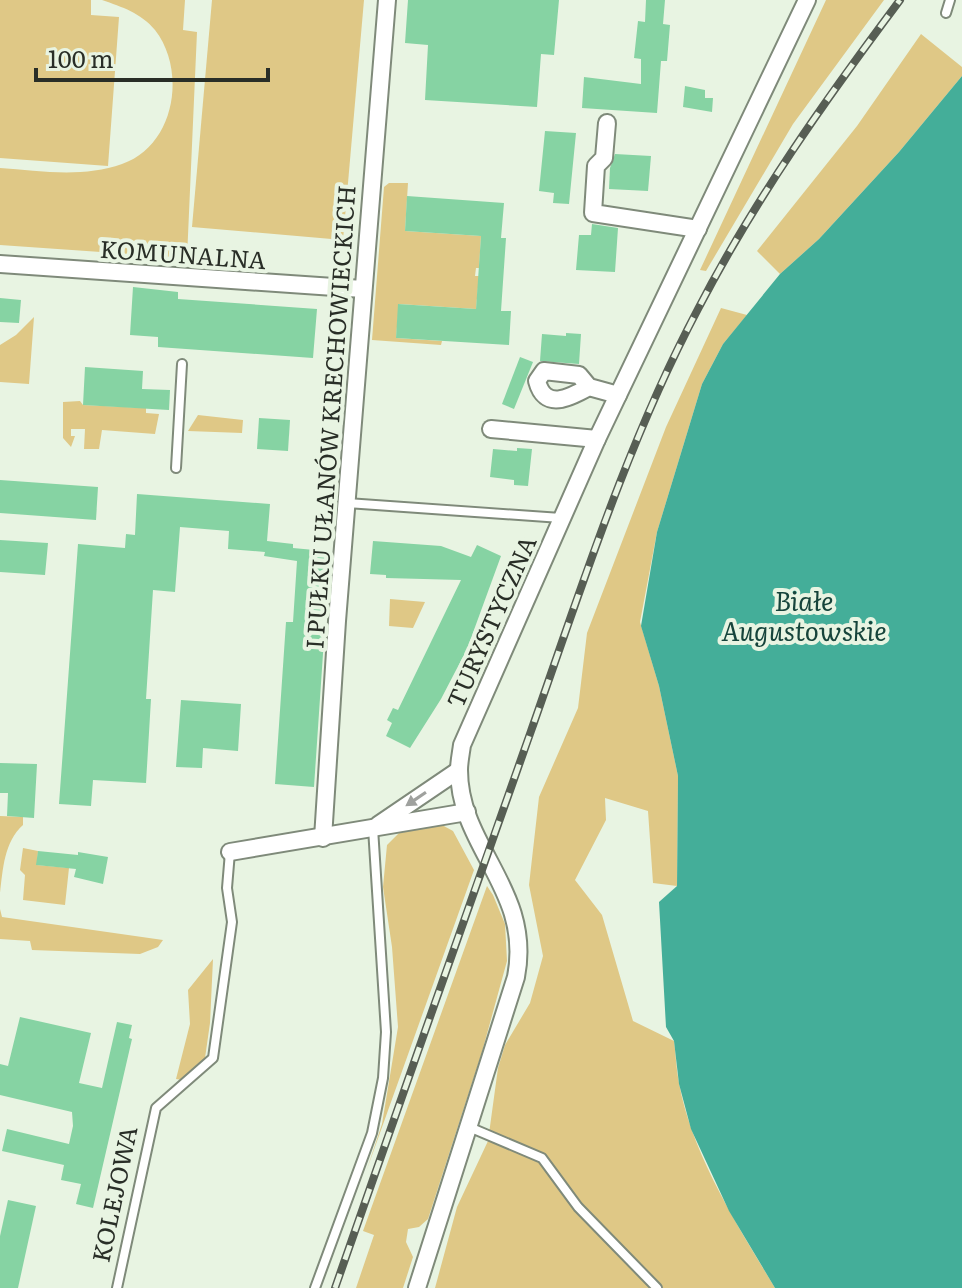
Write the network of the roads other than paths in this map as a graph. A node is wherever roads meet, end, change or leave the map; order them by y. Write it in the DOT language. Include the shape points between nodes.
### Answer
graph roads {
  1 [pos="387,0"];
  2 [pos="807,0"];
  3 [pos="950,0"];
  4 [pos="946,13"];
  5 [pos="607,123"];
  6 [pos="698,229"];
  7 [pos="0,264"];
  8 [pos="363,289"];
  9 [pos="182,364"];
  10 [pos="589,387"];
  11 [pos="618,395"];
  12 [pos="491,429"];
  13 [pos="597,439"];
  14 [pos="176,468"];
  15 [pos="347,503"];
  16 [pos="562,518"];
  17 [pos="459,770"];
  18 [pos="467,812"];
  19 [pos="373,828"];
  20 [pos="323,838"];
  21 [pos="230,852"];
  22 [pos="469,1127"];
  23 [pos="117,1288"];
  24 [pos="315,1288"];
  25 [pos="417,1288"];
  26 [pos="657,1288"];
  1 -- 8 [label="street, I PUŁKU UŁANÓW KRECHOWIECKICH"];
  2 -- 6 [label="street, TURYSTYCZNA"];
  3 -- 4 [label="lane"];
  5 -- 6 [label="street" via="604,158 596,166 593,213"];
  6 -- 11 [label="street, TURYSTYCZNA"];
  7 -- 8 [label="street, KOMUNALNA"];
  8 -- 15 [label="street, I PUŁKU UŁANÓW KRECHOWIECKICH"];
  9 -- 14 [label="lane"];
  10 -- 11 [label="street"];
  11 -- 13 [label="street, TURYSTYCZNA"];
  12 -- 13 [label="street"];
  13 -- 16 [label="street, TURYSTYCZNA"];
  15 -- 16 [label="lane"];
  15 -- 20 [label="street, I PUŁKU UŁANÓW KRECHOWIECKICH"];
  16 -- 17 [label="street, TURYSTYCZNA" via="470,724"];
  17 -- 18 [label="street, TURYSTYCZNA"];
  17 -- 19 [label="street, KOLEJOWA, one-way"];
  18 -- 19 [label="street, KOLEJOWA"];
  18 -- 22 [label="street, TURYSTYCZNA" via="516,918 520,957"];
  19 -- 20 [label="street, KOLEJOWA"];
  19 -- 24 [label="lane" via="386,1032 383,1078 372,1133"];
  20 -- 21 [label="street, KOLEJOWA"];
  21 -- 23 [label="lane, KOLEJOWA" via="227,888 232,922 213,1058 156,1108"];
  22 -- 25 [label="street, TURYSTYCZNA"];
  22 -- 26 [label="lane" via="542,1158 578,1207"];
}
